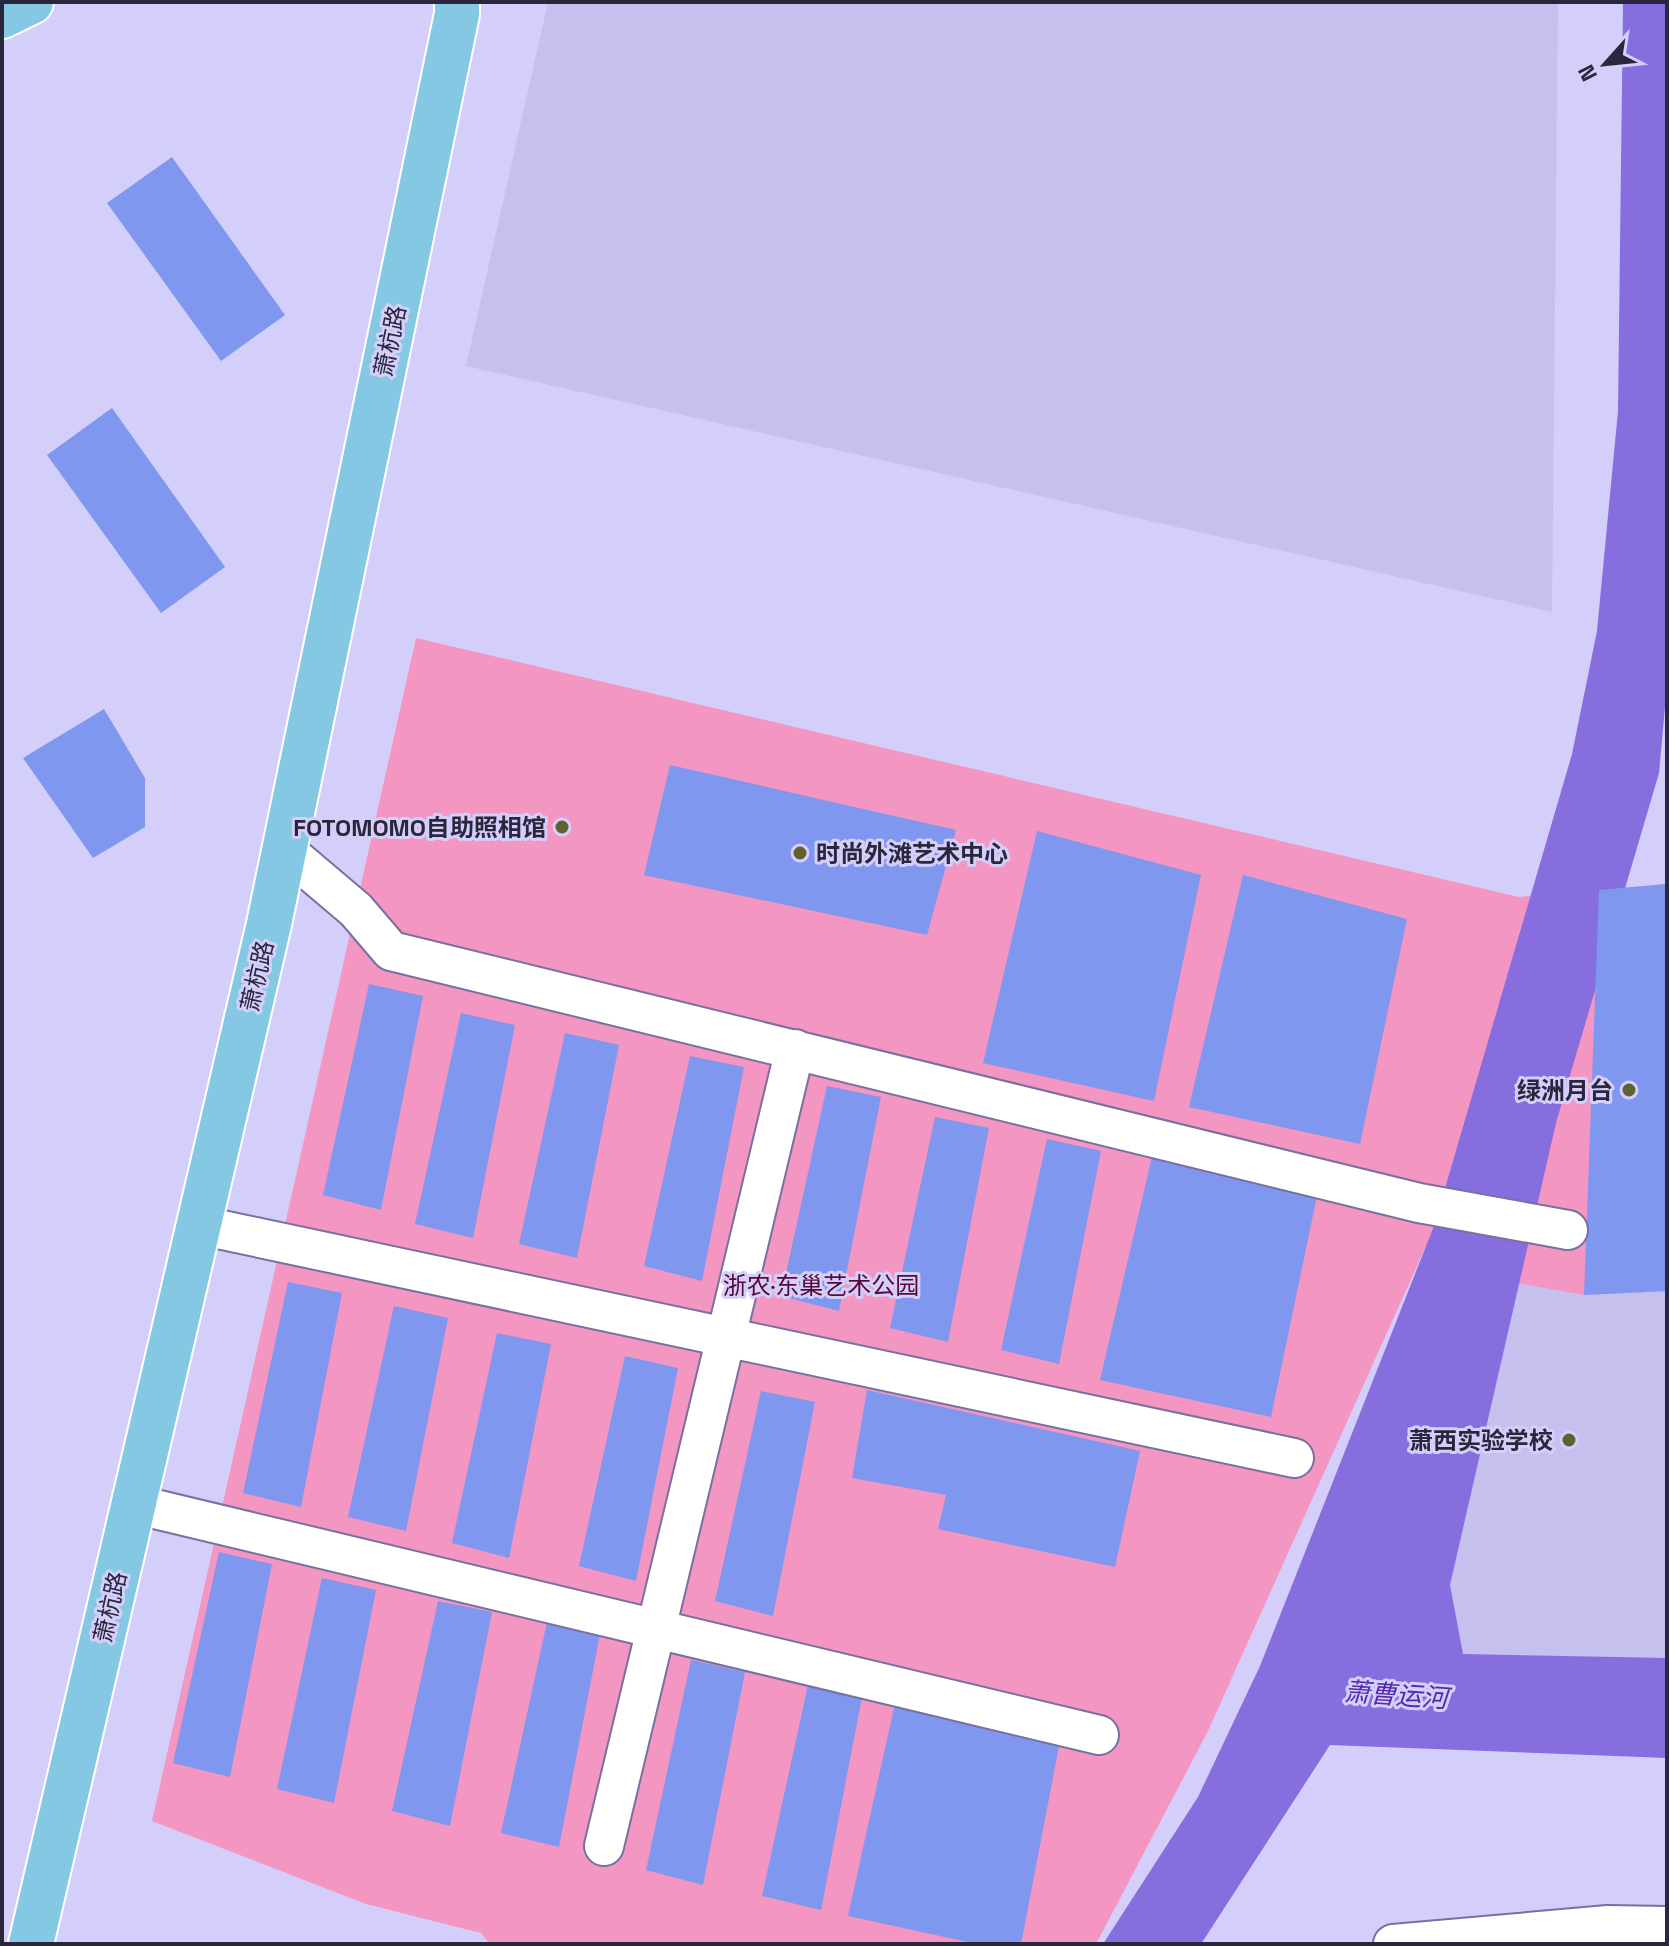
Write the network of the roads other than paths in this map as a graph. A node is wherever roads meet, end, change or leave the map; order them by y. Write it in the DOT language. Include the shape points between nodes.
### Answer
graph roads {
  1 [pos="31,2"];
  2 [pos="457,2"];
  3 [pos="2,16"];
  4 [pos="284,849"];
  5 [pos="795,1049"];
  6 [pos="199,1225"];
  7 [pos="1551,1227"];
  8 [pos="726,1337"];
  9 [pos="1294,1458"];
  10 [pos="134,1504"];
  11 [pos="655,1629"];
  12 [pos="1099,1735"];
  13 [pos="604,1846"];
  14 [pos="1667,1926"];
  15 [pos="31,1944"];
  16 [pos="1393,1944"];
  1 -- 3 [label="main road"];
  2 -- 4 [label="main road, 萧杭路"];
  4 -- 5 [label="street" via="356,910 391,951"];
  4 -- 6 [label="main road, 萧杭路"];
  5 -- 7 [label="street" via="1419,1203"];
  5 -- 8 [label="street"];
  6 -- 8 [label="street"];
  6 -- 10 [label="main road, 萧杭路"];
  8 -- 9 [label="street"];
  8 -- 11 [label="street"];
  10 -- 11 [label="street"];
  10 -- 15 [label="main road, 萧杭路"];
  11 -- 12 [label="street"];
  11 -- 13 [label="street"];
  14 -- 16 [label="street" via="1608,1925"];
}
